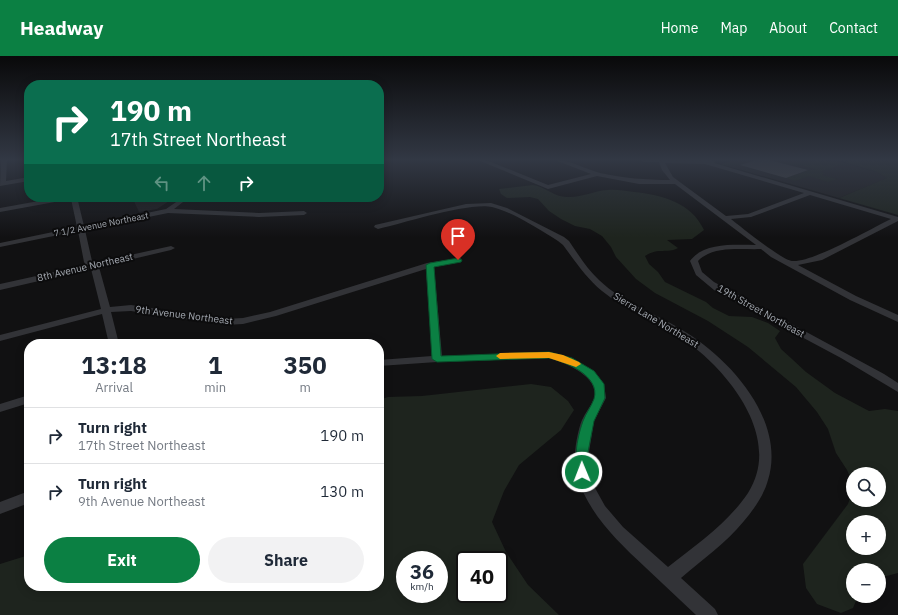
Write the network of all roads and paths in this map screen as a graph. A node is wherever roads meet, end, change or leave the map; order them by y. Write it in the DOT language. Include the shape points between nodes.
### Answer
graph roads {
  1 [pos="681,186"];
  2 [pos="786,186"];
  3 [pos="810,193"];
  4 [pos="45,202"];
  5 [pos="74,202"];
  6 [pos="179,202"];
  7 [pos="0,210"];
  8 [pos="168,211"];
  9 [pos="304,213"];
  10 [pos="724,218"];
  11 [pos="897,219"];
  12 [pos="378,227"];
  13 [pos="80,229"];
  14 [pos="0,245"];
  15 [pos="761,247"];
  16 [pos="171,248"];
  17 [pos="458,260"];
  18 [pos="790,264"];
  19 [pos="430,265"];
  20 [pos="92,266"];
  21 [pos="0,287"];
  22 [pos="107,310"];
  23 [pos="898,319"];
  24 [pos="0,338"];
  25 [pos="113,339"];
  26 [pos="437,359"];
  27 [pos="384,363"];
  28 [pos="898,388"];
  29 [pos="24,401"];
  30 [pos="0,408"];
  31 [pos="24,499"];
  32 [pos="0,508"];
  33 [pos="668,578"];
  34 [pos="709,615"];
  1 -- 10 [label="street"];
  2 -- 3 [label="street"];
  3 -- 10 [label="street" via="749,216"];
  3 -- 11 [label="street"];
  4 -- 7 [label="street"];
  5 -- 13 [label="street"];
  6 -- 8 [label="street, 7 1/2 Avenue Northeast"];
  8 -- 9 [label="street" via="259,215"];
  8 -- 13 [label="street, 7 1/2 Avenue Northeast"];
  10 -- 15 [label="street"];
  11 -- 18 [label="street" via="819,258"];
  12 -- 33 [label="street, Sierra Lane Northeast" via="470,205 490,205 505,209 561,239 597,283 697,344 710,354 740,387 762,432 762,478 746,508 730,526"];
  13 -- 14 [label="street, 7 1/2 Avenue Northeast"];
  13 -- 20 [label="street" via="88,262"];
  15 -- 18 [label="street"];
  15 -- 28 [label="street, 19th Street Northeast" via="703,252 694,261 699,274 724,291 871,370"];
  16 -- 20 [label="street, 8th Avenue Northeast"];
  17 -- 19 [label="street, 9th Avenue Northeast"];
  18 -- 23 [label="street"];
  19 -- 22 [label="street, 9th Avenue Northeast" via="243,321 225,322 131,308"];
  19 -- 26 [label="street"];
  20 -- 21 [label="street, 8th Avenue Northeast"];
  20 -- 22 [label="street" via="96,269"];
  22 -- 24 [label="street, 9th Avenue Northeast"];
  22 -- 25 [label="street"];
  26 -- 27 [label="street"];
  26 -- 33 [label="street" via="549,355 568,360 590,374 598,384 600,398 588,421 582,452 582,472 588,490 618,532"];
  29 -- 30 [label="street"];
  31 -- 32 [label="street"];
  33 -- 34 [label="street"];
}
